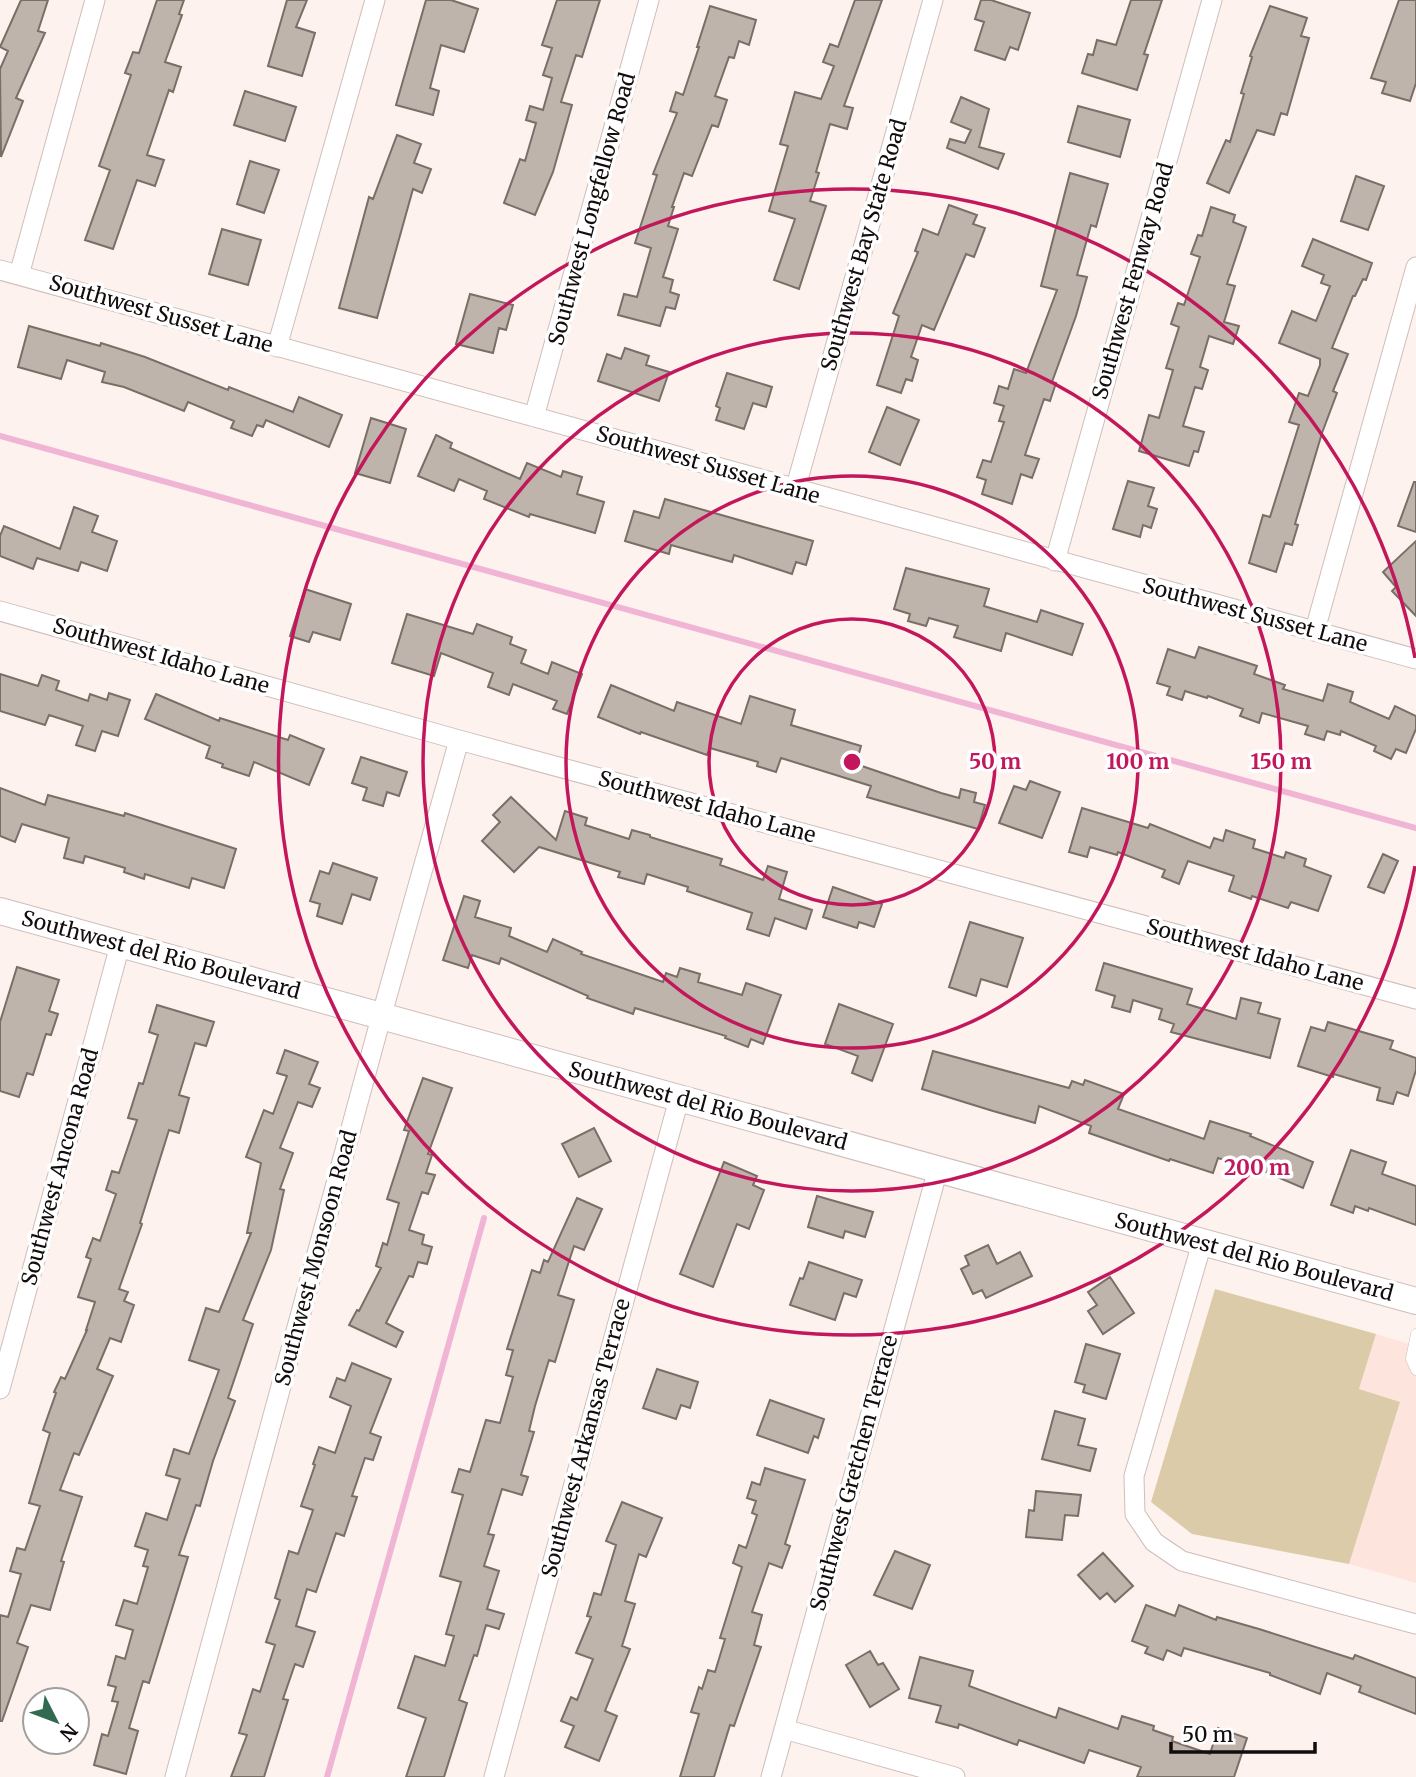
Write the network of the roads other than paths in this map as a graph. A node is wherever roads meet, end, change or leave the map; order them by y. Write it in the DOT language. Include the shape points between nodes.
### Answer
graph roads {
  1 [pos="95,0"];
  2 [pos="375,0"];
  3 [pos="649,0"];
  4 [pos="933,0"];
  5 [pos="1212,0"];
  6 [pos="1416,267"];
  7 [pos="0,270"];
  8 [pos="19,275"];
  9 [pos="277,347"];
  10 [pos="534,417"];
  11 [pos="795,490"];
  12 [pos="1055,561"];
  13 [pos="0,611"];
  14 [pos="1315,630"];
  15 [pos="1416,659"];
  16 [pos="459,740"];
  17 [pos="0,911"];
  18 [pos="120,945"];
  19 [pos="1416,999"];
  20 [pos="382,1014"];
  21 [pos="679,1099"];
  22 [pos="937,1169"];
  23 [pos="1202,1243"];
  24 [pos="1416,1301"];
  25 [pos="1416,1334"];
  26 [pos="1416,1370"];
  27 [pos="0,1389"];
  28 [pos="1416,1624"];
  29 [pos="784,1729"];
  30 [pos="175,1777"];
  31 [pos="494,1777"];
  32 [pos="771,1777"];
  33 [pos="955,1777"];
  1 -- 8 [label="street"];
  2 -- 9 [label="street"];
  3 -- 10 [label="street, Southwest Longfellow Road"];
  4 -- 11 [label="street, Southwest Bay State Road"];
  5 -- 12 [label="street, Southwest Fenway Road"];
  6 -- 14 [label="street"];
  7 -- 8 [label="street, Southwest Susset Lane"];
  8 -- 9 [label="street, Southwest Susset Lane"];
  9 -- 10 [label="street, Southwest Susset Lane"];
  10 -- 11 [label="street, Southwest Susset Lane"];
  11 -- 12 [label="street, Southwest Susset Lane"];
  12 -- 14 [label="street, Southwest Susset Lane"];
  13 -- 16 [label="street, Southwest Idaho Lane"];
  14 -- 15 [label="street, Southwest Susset Lane"];
  16 -- 19 [label="street, Southwest Idaho Lane"];
  16 -- 20 [label="street, Southwest Monsoon Road"];
  17 -- 18 [label="street, Southwest del Rio Boulevard"];
  18 -- 20 [label="street, Southwest del Rio Boulevard"];
  18 -- 27 [label="street, Southwest Ancona Road"];
  20 -- 21 [label="street, Southwest del Rio Boulevard"];
  20 -- 30 [label="street, Southwest Monsoon Road"];
  21 -- 22 [label="street, Southwest del Rio Boulevard"];
  21 -- 31 [label="street, Southwest Arkansas Terrace"];
  22 -- 23 [label="street, Southwest del Rio Boulevard"];
  22 -- 29 [label="street, Southwest Gretchen Terrace"];
  23 -- 24 [label="street, Southwest del Rio Boulevard"];
  23 -- 28 [label="street" via="1134,1476 1135,1514 1154,1542 1182,1561"];
  25 -- 26 [label="lane" via="1411,1359"];
  29 -- 32 [label="street, Southwest Gretchen Terrace"];
  29 -- 33 [label="street"];
}
